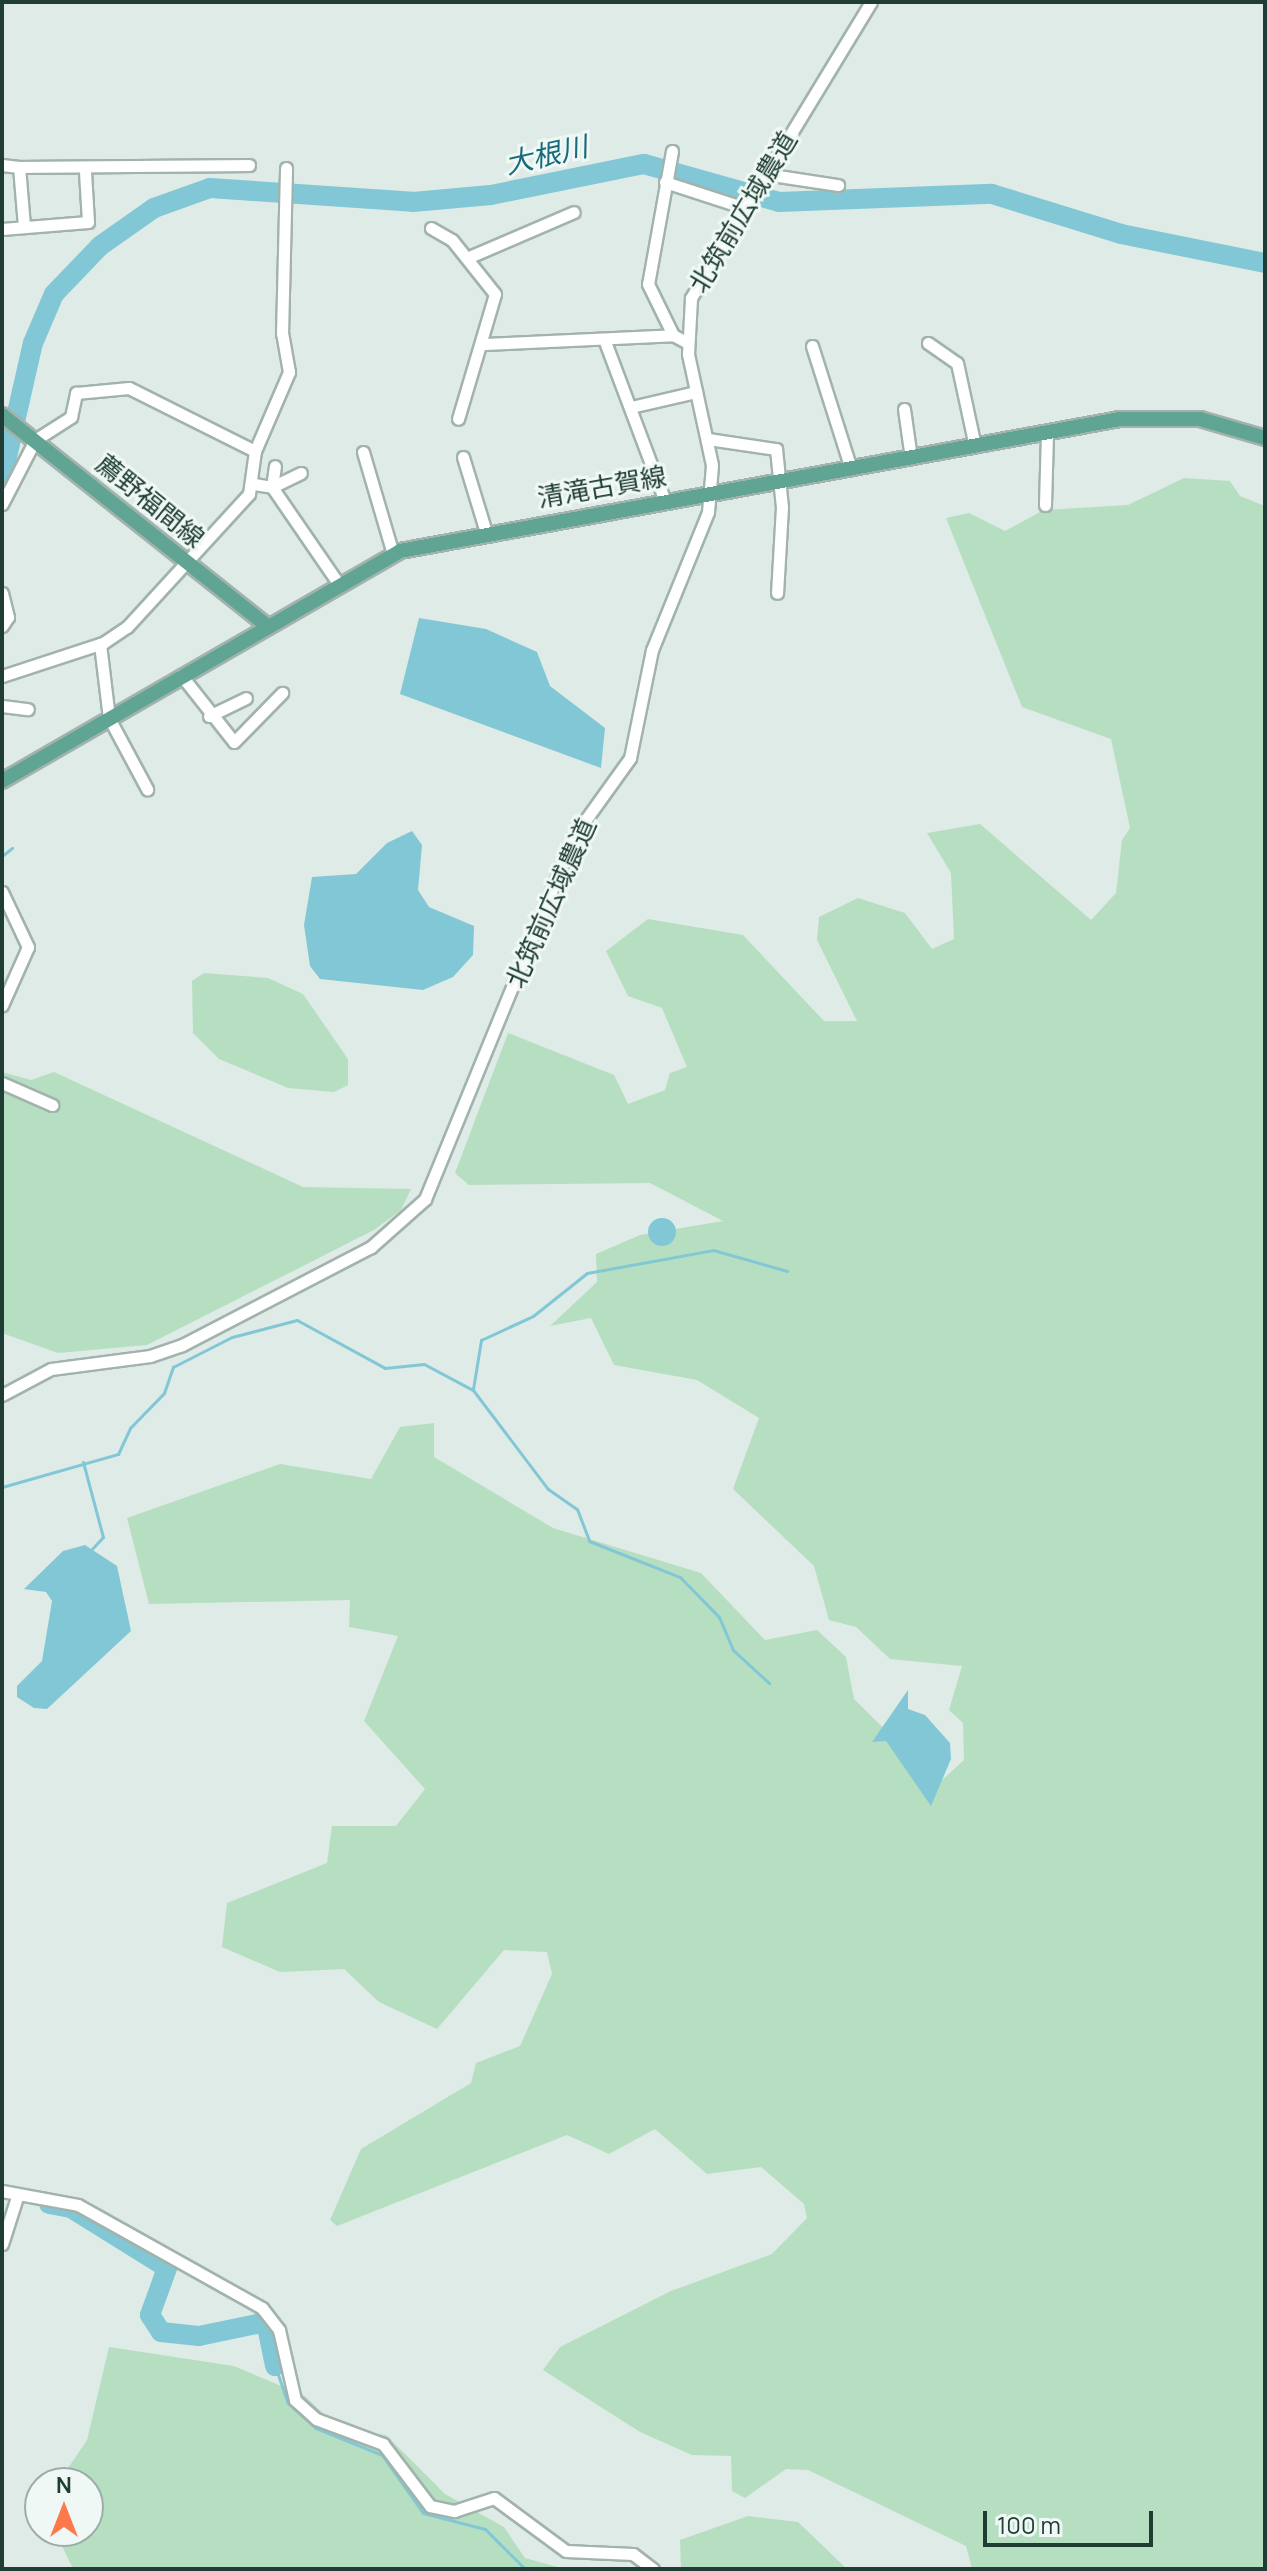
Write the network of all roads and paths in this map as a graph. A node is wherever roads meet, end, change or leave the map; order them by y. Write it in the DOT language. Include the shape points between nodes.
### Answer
graph roads {
  1 [pos="871,2"];
  2 [pos="672,151"];
  3 [pos="2,165"];
  4 [pos="249,165"];
  5 [pos="19,167"];
  6 [pos="286,168"];
  7 [pos="85,171"];
  8 [pos="765,174"];
  9 [pos="665,182"];
  10 [pos="838,185"];
  11 [pos="747,204"];
  12 [pos="574,212"];
  13 [pos="24,226"];
  14 [pos="431,228"];
  15 [pos="2,229"];
  16 [pos="467,258"];
  17 [pos="673,335"];
  18 [pos="604,339"];
  19 [pos="686,342"];
  20 [pos="928,343"];
  21 [pos="485,344"];
  22 [pos="812,346"];
  23 [pos="696,392"];
  24 [pos="631,407"];
  25 [pos="904,409"];
  26 [pos="2,417"];
  27 [pos="458,419"];
  28 [pos="1047,433"];
  29 [pos="31,437"];
  30 [pos="1265,438"];
  31 [pos="708,439"];
  32 [pos="975,446"];
  33 [pos="255,451"];
  34 [pos="363,452"];
  35 [pos="463,457"];
  36 [pos="911,458"];
  37 [pos="275,466"];
  38 [pos="851,469"];
  39 [pos="301,473"];
  40 [pos="781,481"];
  41 [pos="254,484"];
  42 [pos="272,487"];
  43 [pos="713,492"];
  44 [pos="665,501"];
  45 [pos="2,504"];
  46 [pos="1045,505"];
  47 [pos="486,532"];
  48 [pos="393,554"];
  49 [pos="189,563"];
  50 [pos="338,583"];
  51 [pos="2,593"];
  52 [pos="777,593"];
  53 [pos="2,626"];
  54 [pos="267,626"];
  55 [pos="100,644"];
  56 [pos="181,675"];
  57 [pos="2,676"];
  58 [pos="282,693"];
  59 [pos="246,698"];
  60 [pos="2,706"];
  61 [pos="28,709"];
  62 [pos="209,716"];
  63 [pos="109,718"];
  64 [pos="2,781"];
  65 [pos="147,789"];
  66 [pos="2,892"];
  67 [pos="2,1005"];
  68 [pos="2,1083"];
  69 [pos="52,1105"];
  70 [pos="2,1395"];
  71 [pos="2,2191"];
  72 [pos="18,2194"];
  73 [pos="2,2244"];
  74 [pos="653,2569"];
  1 -- 8 [label="street, 北筑前広域農道"];
  2 -- 9 [label="street"];
  3 -- 5 [label="street"];
  4 -- 7 [label="street"];
  5 -- 7 [label="street"];
  5 -- 13 [label="street"];
  6 -- 33 [label="street" via="282,334 289,372"];
  7 -- 13 [label="street" via="88,222"];
  8 -- 10 [label="street"];
  8 -- 11 [label="street, 北筑前広域農道"];
  9 -- 11 [label="street"];
  9 -- 17 [label="street" via="648,284"];
  11 -- 19 [label="street, 北筑前広域農道" via="691,298"];
  12 -- 16 [label="street"];
  13 -- 15 [label="street"];
  14 -- 16 [label="street"];
  16 -- 21 [label="street" via="495,294"];
  17 -- 18 [label="street"];
  17 -- 19 [label="street"];
  18 -- 21 [label="street"];
  18 -- 24 [label="street"];
  19 -- 23 [label="street, 北筑前広域農道"];
  20 -- 32 [label="street" via="957,363"];
  21 -- 27 [label="street"];
  22 -- 38 [label="street"];
  23 -- 24 [label="street"];
  23 -- 31 [label="street, 北筑前広域農道"];
  24 -- 44 [label="street"];
  25 -- 36 [label="street"];
  26 -- 29 [label="main road, 薦野福間線"];
  28 -- 30 [label="main road, 清滝古賀線" via="1120,419 1183,417"];
  28 -- 32 [label="main road, 清滝古賀線"];
  28 -- 46 [label="street"];
  29 -- 33 [label="street" via="64,427 76,393 129,388"];
  29 -- 45 [label="street"];
  29 -- 49 [label="main road, 薦野福間線"];
  31 -- 40 [label="street" via="776,449"];
  31 -- 43 [label="street, 北筑前広域農道"];
  32 -- 36 [label="main road, 清滝古賀線"];
  33 -- 41 [label="street"];
  34 -- 48 [label="street"];
  35 -- 47 [label="street"];
  36 -- 38 [label="main road, 清滝古賀線"];
  37 -- 42 [label="street"];
  38 -- 40 [label="main road, 清滝古賀線"];
  39 -- 42 [label="street"];
  40 -- 43 [label="main road, 清滝古賀線"];
  40 -- 52 [label="street"];
  41 -- 42 [label="street"];
  41 -- 49 [label="street"];
  42 -- 50 [label="street"];
  43 -- 44 [label="main road, 清滝古賀線"];
  43 -- 70 [label="street, 北筑前広域農道" via="652,650 630,758 574,836 418,1210 371,1247 168,1351 68,1364"];
  44 -- 47 [label="main road, 清滝古賀線"];
  47 -- 48 [label="main road, 清滝古賀線"];
  48 -- 50 [label="main road, 清滝古賀線"];
  49 -- 54 [label="main road, 薦野福間線"];
  49 -- 55 [label="street" via="127,627"];
  50 -- 54 [label="main road, 清滝古賀線"];
  51 -- 53 [label="street" via="8,617"];
  54 -- 56 [label="main road, 清滝古賀線"];
  55 -- 57 [label="street"];
  55 -- 63 [label="street"];
  56 -- 62 [label="street"];
  56 -- 63 [label="main road, 清滝古賀線"];
  58 -- 62 [label="street" via="234,742"];
  59 -- 62 [label="street"];
  60 -- 61 [label="street"];
  63 -- 64 [label="main road, 清滝古賀線"];
  63 -- 65 [label="street"];
  66 -- 67 [label="street" via="28,947"];
  68 -- 69 [label="street"];
  71 -- 72 [label="street"];
  72 -- 73 [label="street"];
  72 -- 74 [label="street" via="78,2205 262,2308 279,2330 295,2400 316,2419 383,2444 430,2506 454,2511 494,2498 566,2551 633,2554"];
}
